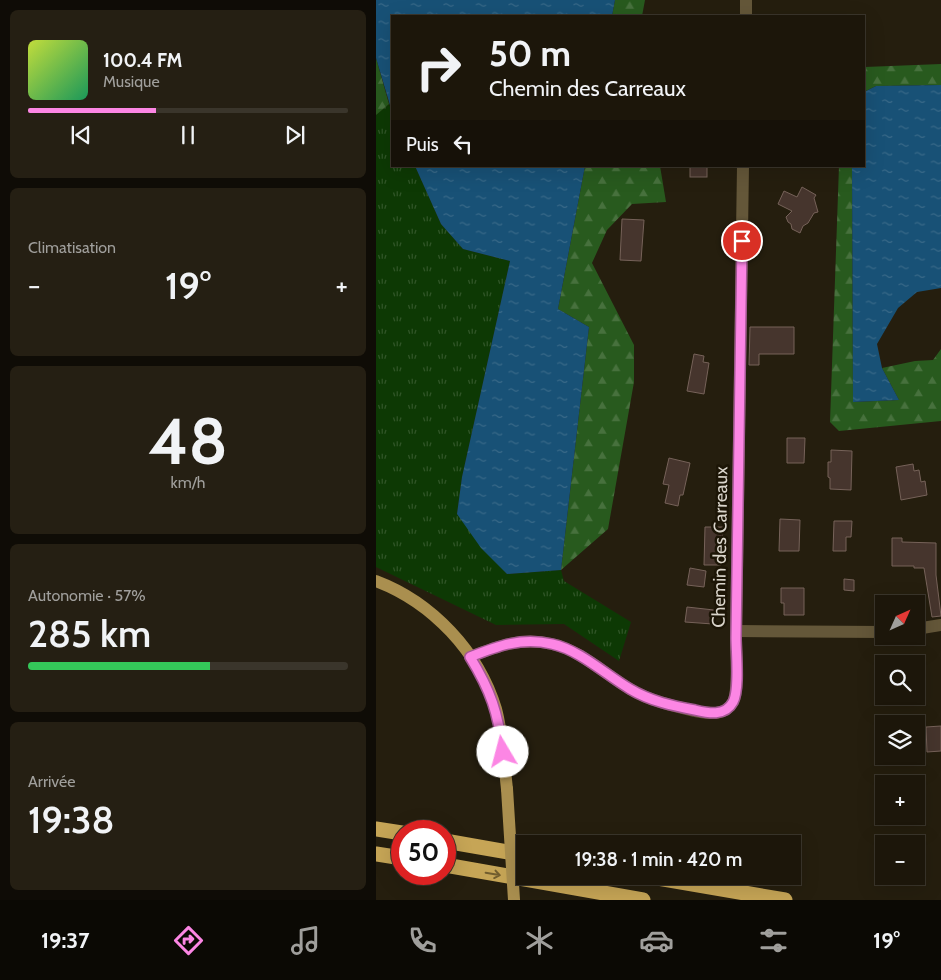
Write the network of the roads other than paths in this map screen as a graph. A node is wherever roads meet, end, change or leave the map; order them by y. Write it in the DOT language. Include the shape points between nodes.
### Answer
graph roads {
  1 [pos="746,0"];
  2 [pos="746,15"];
  3 [pos="743,167"];
  4 [pos="376,581"];
  5 [pos="941,625"];
  6 [pos="925,628"];
  7 [pos="736,631"];
  8 [pos="875,632"];
  9 [pos="470,657"];
  10 [pos="376,829"];
  11 [pos="391,831"];
  12 [pos="456,843"];
  13 [pos="516,853"];
  14 [pos="376,854"];
  15 [pos="391,856"];
  16 [pos="456,867"];
  17 [pos="698,885"];
  18 [pos="514,900"];
  19 [pos="642,900"];
  20 [pos="785,900"];
  1 -- 2 [label="street"];
  3 -- 7 [label="street, Chemin des Carreaux"];
  4 -- 9 [label="main road" via="426,609 451,632"];
  5 -- 6 [label="street"];
  7 -- 8 [label="street"];
  7 -- 9 [label="street, Chemin des Carreaux" via="733,703 724,711 713,714 653,700 565,648 551,644 512,642"];
  9 -- 18 [label="main road, bridge" via="486,683 496,711 507,789"];
  10 -- 11 [label="highway"];
  12 -- 13 [label="highway"];
  14 -- 15 [label="highway"];
  16 -- 19 [label="highway, one-way"];
  17 -- 20 [label="highway"];
}
